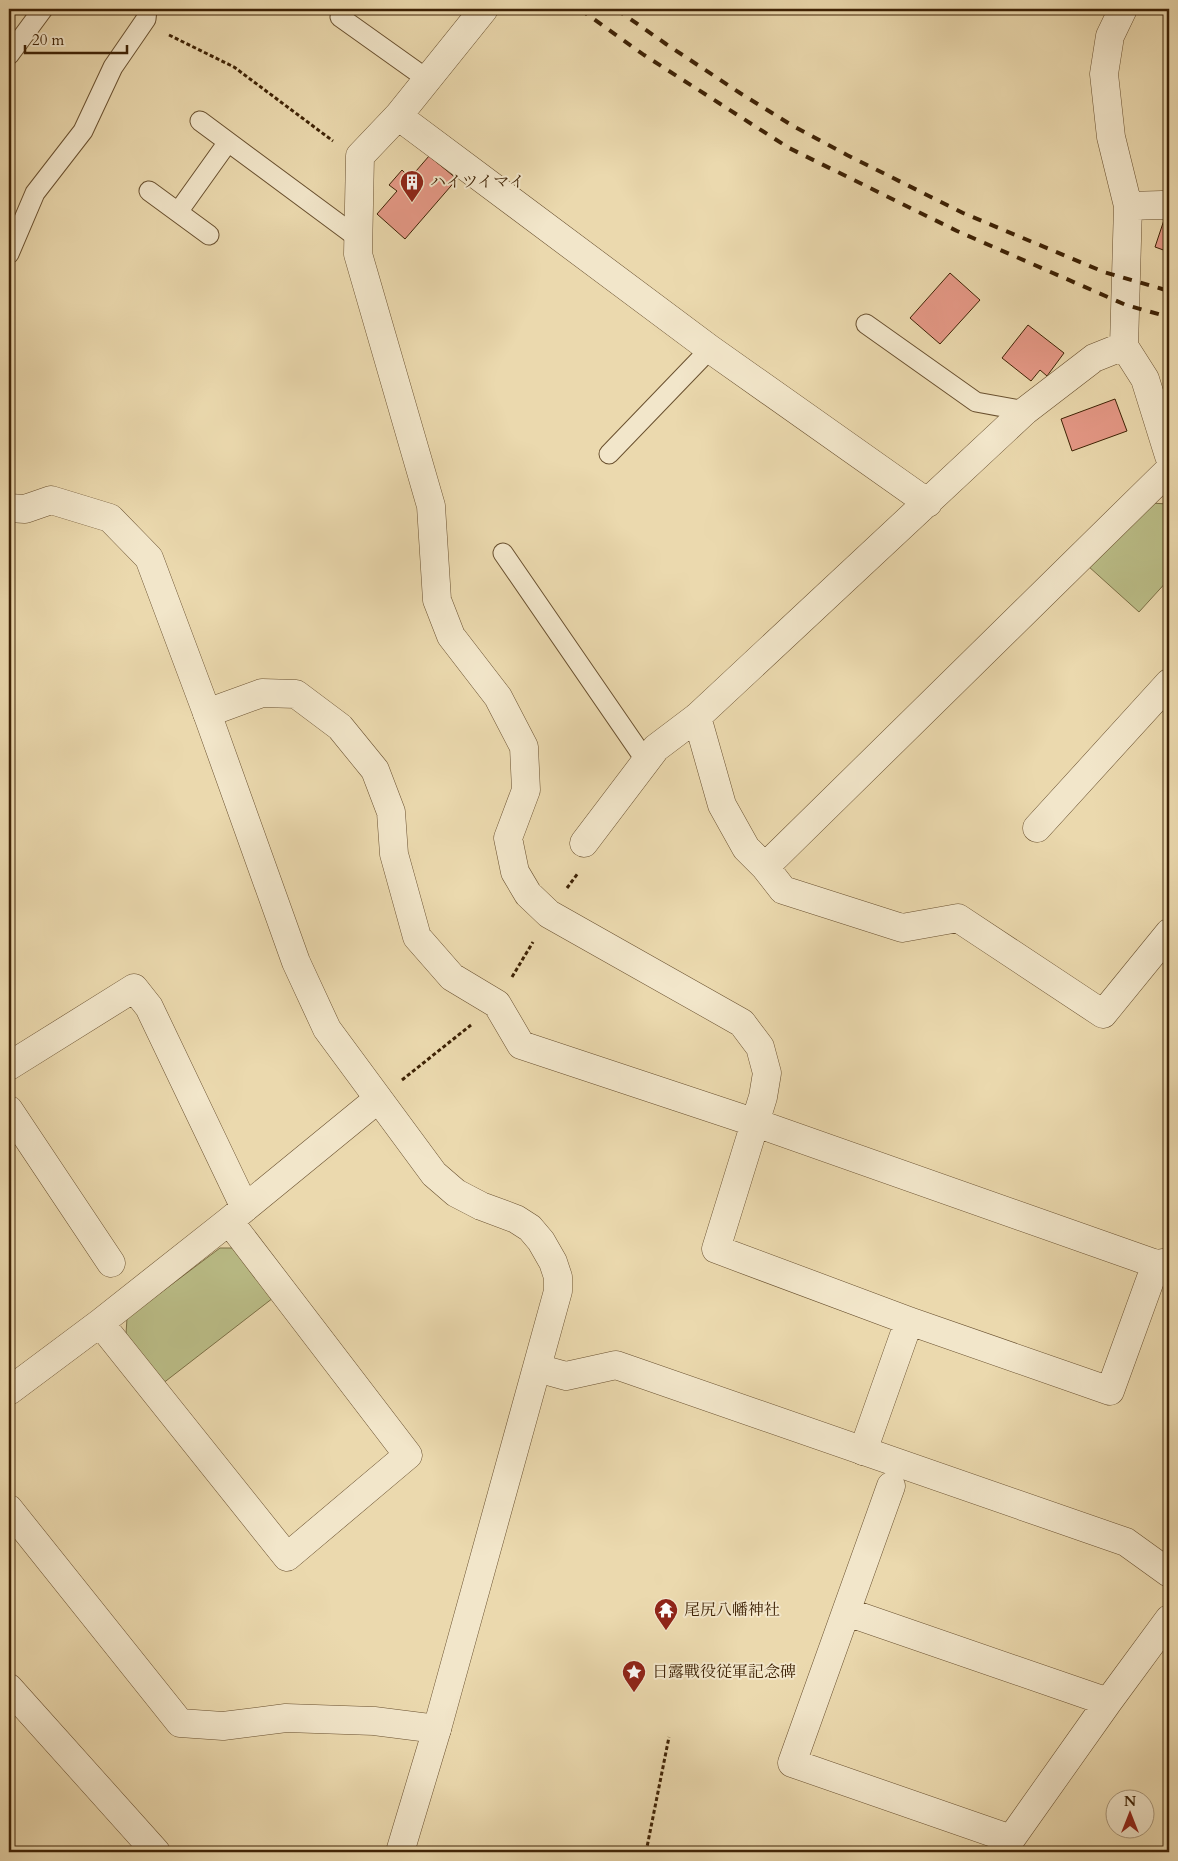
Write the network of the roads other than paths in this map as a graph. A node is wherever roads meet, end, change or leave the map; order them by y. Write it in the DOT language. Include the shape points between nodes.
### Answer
graph roads {
  1 [pos="44,9"];
  2 [pos="346,9"];
  3 [pos="484,9"];
  4 [pos="1122,9"];
  5 [pos="145,16"];
  6 [pos="9,55"];
  7 [pos="427,79"];
  8 [pos="398,116"];
  9 [pos="200,121"];
  10 [pos="228,142"];
  11 [pos="149,191"];
  12 [pos="1128,206"];
  13 [pos="1169,206"];
  14 [pos="178,212"];
  15 [pos="209,235"];
  16 [pos="358,238"];
  17 [pos="9,254"];
  18 [pos="866,324"];
  19 [pos="1124,346"];
  20 [pos="710,349"];
  21 [pos="1025,411"];
  22 [pos="609,454"];
  23 [pos="1169,456"];
  24 [pos="1169,470"];
  25 [pos="928,503"];
  26 [pos="9,508"];
  27 [pos="504,553"];
  28 [pos="1169,683"];
  29 [pos="207,713"];
  30 [pos="697,717"];
  31 [pos="646,761"];
  32 [pos="1037,828"];
  33 [pos="584,843"];
  34 [pos="765,866"];
  35 [pos="1169,933"];
  36 [pos="9,1066"];
  37 [pos="378,1099"];
  38 [pos="9,1110"];
  39 [pos="756,1124"];
  40 [pos="237,1215"];
  41 [pos="111,1263"];
  42 [pos="1163,1263"];
  43 [pos="909,1321"];
  44 [pos="100,1323"];
  45 [pos="537,1368"];
  46 [pos="9,1391"];
  47 [pos="863,1450"];
  48 [pos="891,1486"];
  49 [pos="9,1509"];
  50 [pos="1169,1573"];
  51 [pos="847,1612"];
  52 [pos="1169,1619"];
  53 [pos="9,1688"];
  54 [pos="1108,1702"];
  55 [pos="437,1729"];
  56 [pos="156,1852"];
  57 [pos="400,1852"];
  1 -- 6 [label="lane"];
  2 -- 7 [label="lane" via="340,16"];
  3 -- 7 [label="street"];
  4 -- 12 [label="street" via="1110,36 1104,74 1111,137"];
  5 -- 17 [label="lane" via="113,67 83,131 35,193"];
  7 -- 8 [label="street"];
  8 -- 16 [label="street" via="360,156"];
  8 -- 20 [label="street"];
  9 -- 10 [label="lane"];
  10 -- 14 [label="lane"];
  10 -- 16 [label="lane"];
  11 -- 14 [label="lane"];
  12 -- 13 [label="street"];
  12 -- 19 [label="street"];
  14 -- 15 [label="lane"];
  16 -- 39 [label="street" via="358,254 431,506 437,600 451,636 498,697 524,748 526,790 508,838 515,872 528,894 549,914 742,1023 760,1047 767,1073"];
  18 -- 21 [label="lane" via="976,402"];
  19 -- 21 [label="street" via="1094,358"];
  19 -- 23 [label="street" via="1145,379"];
  20 -- 22 [label="lane"];
  20 -- 25 [label="street"];
  21 -- 25 [label="street"];
  24 -- 34 [label="street"];
  25 -- 30 [label="street"];
  26 -- 29 [label="street" via="25,509 51,500 110,518 149,558"];
  27 -- 31 [label="lane"];
  28 -- 32 [label="street"];
  29 -- 37 [label="street" via="296,962 327,1030"];
  29 -- 39 [label="street" via="262,693 296,694 340,727 375,770 392,812 394,854 417,937 452,977 497,1004 521,1045"];
  30 -- 31 [label="street" via="656,748"];
  30 -- 34 [label="street" via="722,805 746,848"];
  31 -- 33 [label="street"];
  34 -- 35 [label="street" via="782,890 902,928 958,918 1103,1014"];
  36 -- 40 [label="street" via="134,988 149,1007"];
  37 -- 40 [label="street"];
  37 -- 45 [label="street" via="434,1174 456,1193 516,1219 541,1241 556,1270 558,1291"];
  38 -- 41 [label="street"];
  39 -- 42 [label="street"];
  39 -- 43 [label="street" via="716,1249"];
  40 -- 44 [label="street"];
  40 -- 44 [label="street" via="408,1455 287,1557"];
  42 -- 43 [label="street" via="1110,1391"];
  43 -- 47 [label="street"];
  44 -- 46 [label="street"];
  45 -- 47 [label="street" via="566,1376 616,1365"];
  45 -- 55 [label="street"];
  47 -- 50 [label="street" via="1126,1542"];
  48 -- 51 [label="street"];
  49 -- 55 [label="street" via="180,1723 223,1726 286,1718 374,1721"];
  51 -- 54 [label="street"];
  51 -- 54 [label="street" via="792,1763 1011,1839"];
  52 -- 54 [label="street"];
  53 -- 56 [label="street"];
  55 -- 57 [label="street"];
}
